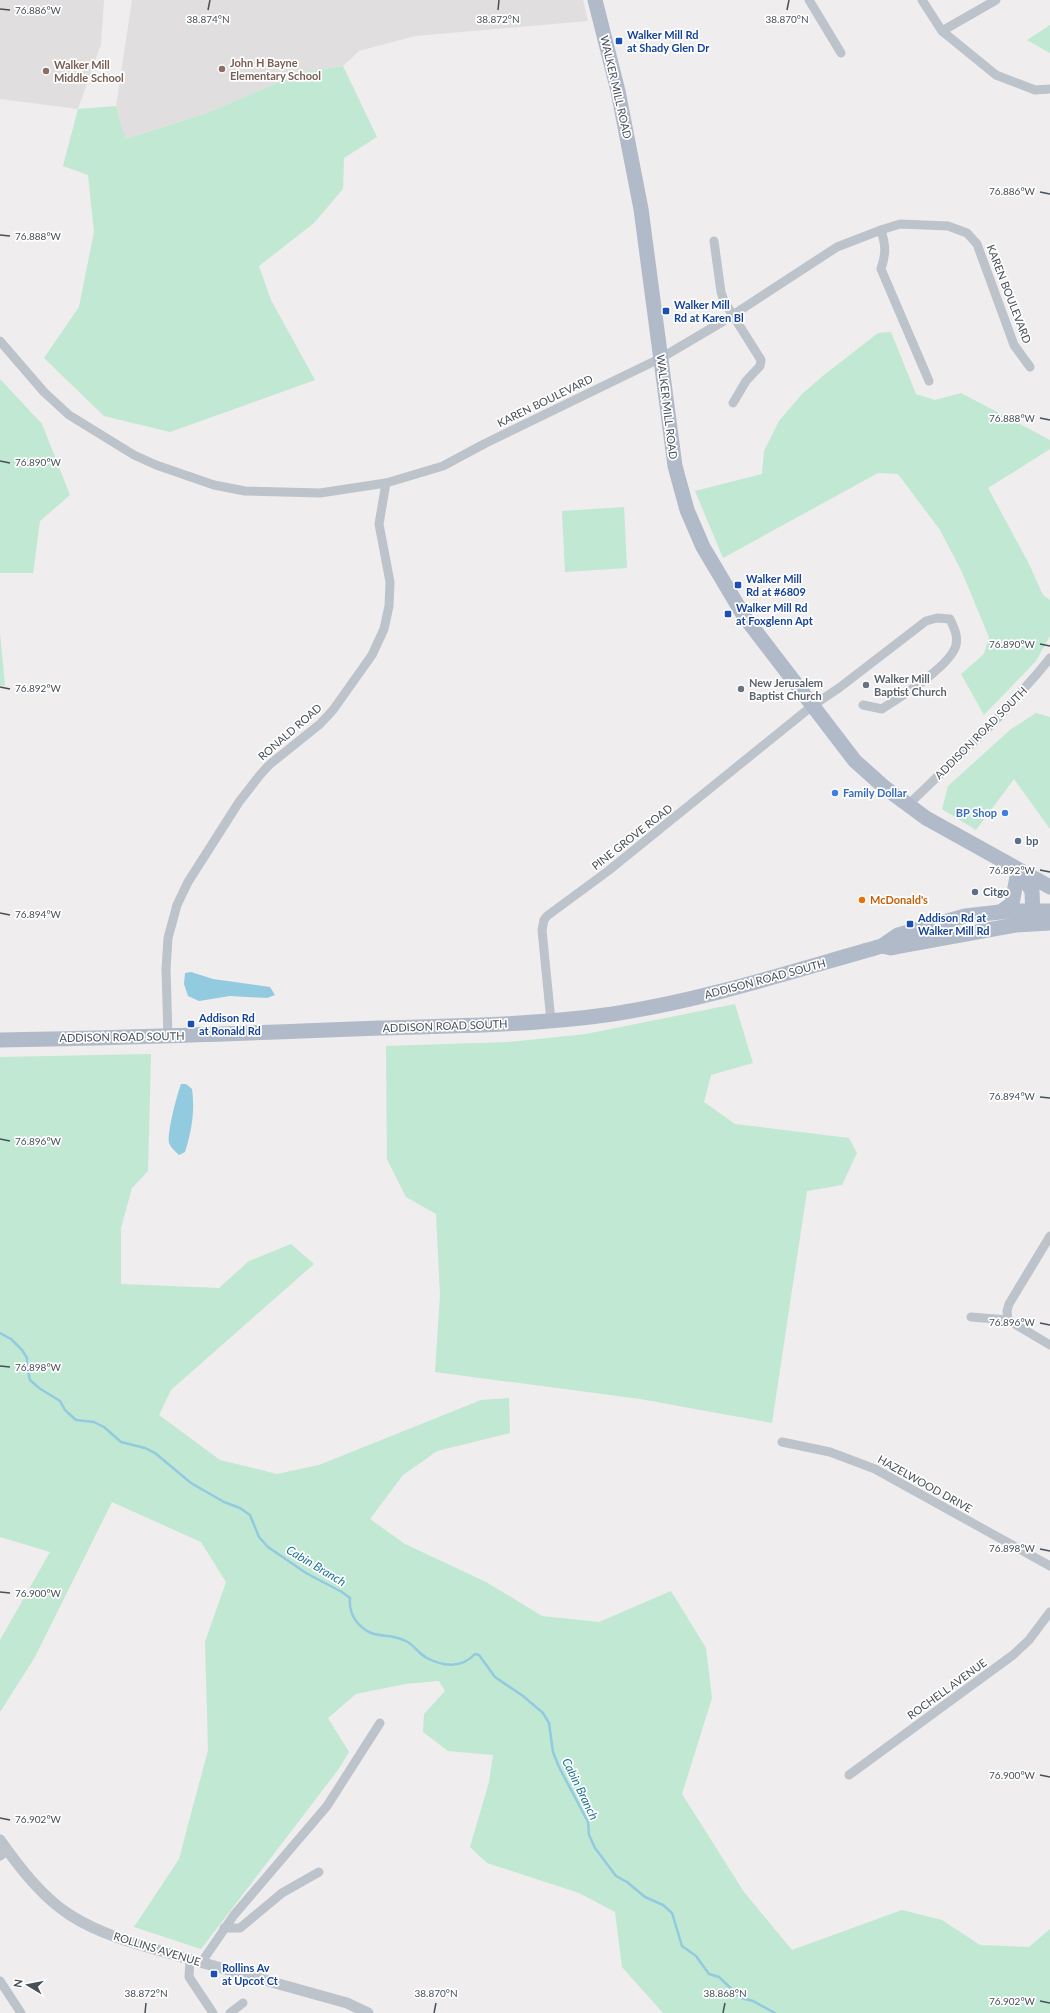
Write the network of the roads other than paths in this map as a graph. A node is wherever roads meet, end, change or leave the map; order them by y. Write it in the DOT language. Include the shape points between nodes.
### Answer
graph roads {
  1 [pos="595,0"];
  2 [pos="809,0"];
  3 [pos="922,0"];
  4 [pos="996,0"];
  5 [pos="942,32"];
  6 [pos="841,52"];
  7 [pos="1050,89"];
  8 [pos="880,230"];
  9 [pos="714,241"];
  10 [pos="732,315"];
  11 [pos="0,341"];
  12 [pos="661,358"];
  13 [pos="1030,367"];
  14 [pos="929,382"];
  15 [pos="733,403"];
  16 [pos="386,483"];
  17 [pos="1050,658"];
  18 [pos="863,705"];
  19 [pos="812,706"];
  20 [pos="908,805"];
  21 [pos="1018,871"];
  22 [pos="1050,887"];
  23 [pos="1050,910"];
  24 [pos="1002,911"];
  25 [pos="1033,917"];
  26 [pos="1050,924"];
  27 [pos="882,946"];
  28 [pos="551,1021"];
  29 [pos="168,1037"];
  30 [pos="0,1040"];
  31 [pos="1050,1236"];
  32 [pos="971,1317"];
  33 [pos="1008,1320"];
  34 [pos="1050,1345"];
  35 [pos="782,1442"];
  36 [pos="1050,1566"];
  37 [pos="1050,1612"];
  38 [pos="380,1723"];
  39 [pos="849,1775"];
  40 [pos="0,1840"];
  41 [pos="4,1853"];
  42 [pos="319,1872"];
  43 [pos="224,1928"];
  44 [pos="190,1959"];
  45 [pos="201,1963"];
  46 [pos="0,1981"];
  47 [pos="243,2003"];
  48 [pos="21,2013"];
  49 [pos="213,2013"];
  50 [pos="230,2013"];
  51 [pos="368,2013"];
  1 -- 12 [label="main road, WALKER MILL ROAD" via="618,91 641,209"];
  2 -- 6 [label="street"];
  3 -- 5 [label="street"];
  4 -- 5 [label="street"];
  5 -- 7 [label="street" via="996,75 1035,90"];
  8 -- 10 [label="street, KAREN BOULEVARD" via="837,247"];
  8 -- 13 [label="street, KAREN BOULEVARD" via="900,224 948,226 970,235 977,244 1014,345"];
  8 -- 14 [label="street" via="886,244 881,269"];
  9 -- 10 [label="street" via="721,292"];
  10 -- 12 [label="street, KAREN BOULEVARD"];
  10 -- 15 [label="street" via="760,357 761,363"];
  11 -- 16 [label="street, KAREN BOULEVARD" via="44,392 69,415 116,446 171,471 202,482 245,491 320,493"];
  12 -- 16 [label="street, KAREN BOULEVARD" via="443,466"];
  12 -- 19 [label="main road, WALKER MILL ROAD" via="674,466 687,510 703,547 744,616"];
  16 -- 29 [label="street, RONALD ROAD" via="379,524 390,582 384,630 372,655 337,705 320,724 260,775 239,802 188,882 177,905 168,938"];
  17 -- 20 [label="street, ADDISON ROAD SOUTH" via="993,723"];
  18 -- 19 [label="street, PINE GROVE ROAD" via="882,709 952,656 957,634 950,619 937,618 926,621"];
  19 -- 20 [label="main road, WALKER MILL ROAD" via="855,761"];
  19 -- 28 [label="street, PINE GROVE ROAD" via="614,866 545,918 542,930"];
  20 -- 21 [label="main road, WALKER MILL ROAD"];
  21 -- 22 [label="main road, WALKER MILL ROAD"];
  21 -- 24 [label="main road" via="1012,904"];
  21 -- 25 [label="main road, WALKER MILL ROAD" via="1032,891"];
  23 -- 25 [label="main road, ADDISON ROAD SOUTH"];
  24 -- 25 [label="main road, ADDISON ROAD SOUTH"];
  24 -- 27 [label="main road, ADDISON ROAD SOUTH" via="966,916 901,934"];
  25 -- 26 [label="main road"];
  25 -- 27 [label="main road, ADDISON ROAD SOUTH" via="984,930 891,948"];
  27 -- 28 [label="main road, ADDISON ROAD SOUTH" via="736,988 662,1006"];
  28 -- 29 [label="main road, ADDISON ROAD SOUTH"];
  29 -- 30 [label="main road, ADDISON ROAD SOUTH"];
  31 -- 33 [label="street" via="1008,1304"];
  32 -- 33 [label="street"];
  33 -- 34 [label="street"];
  35 -- 36 [label="street, HAZELWOOD DRIVE" via="830,1452 875,1469"];
  37 -- 39 [label="street, ROCHELL AVENUE" via="1029,1640 1013,1655"];
  38 -- 43 [label="street" via="327,1806"];
  40 -- 41 [label="street, ROLLINS AVENUE"];
  41 -- 44 [label="street, ROLLINS AVENUE" via="50,1900 71,1915 111,1935"];
  42 -- 43 [label="street" via="282,1893 240,1928"];
  43 -- 45 [label="street"];
  44 -- 45 [label="street, ROLLINS AVENUE"];
  44 -- 49 [label="street" via="189,1977"];
  45 -- 51 [label="street, ROLLINS AVENUE" via="347,2003"];
  46 -- 48 [label="street"];
  47 -- 50 [label="street"];
}
